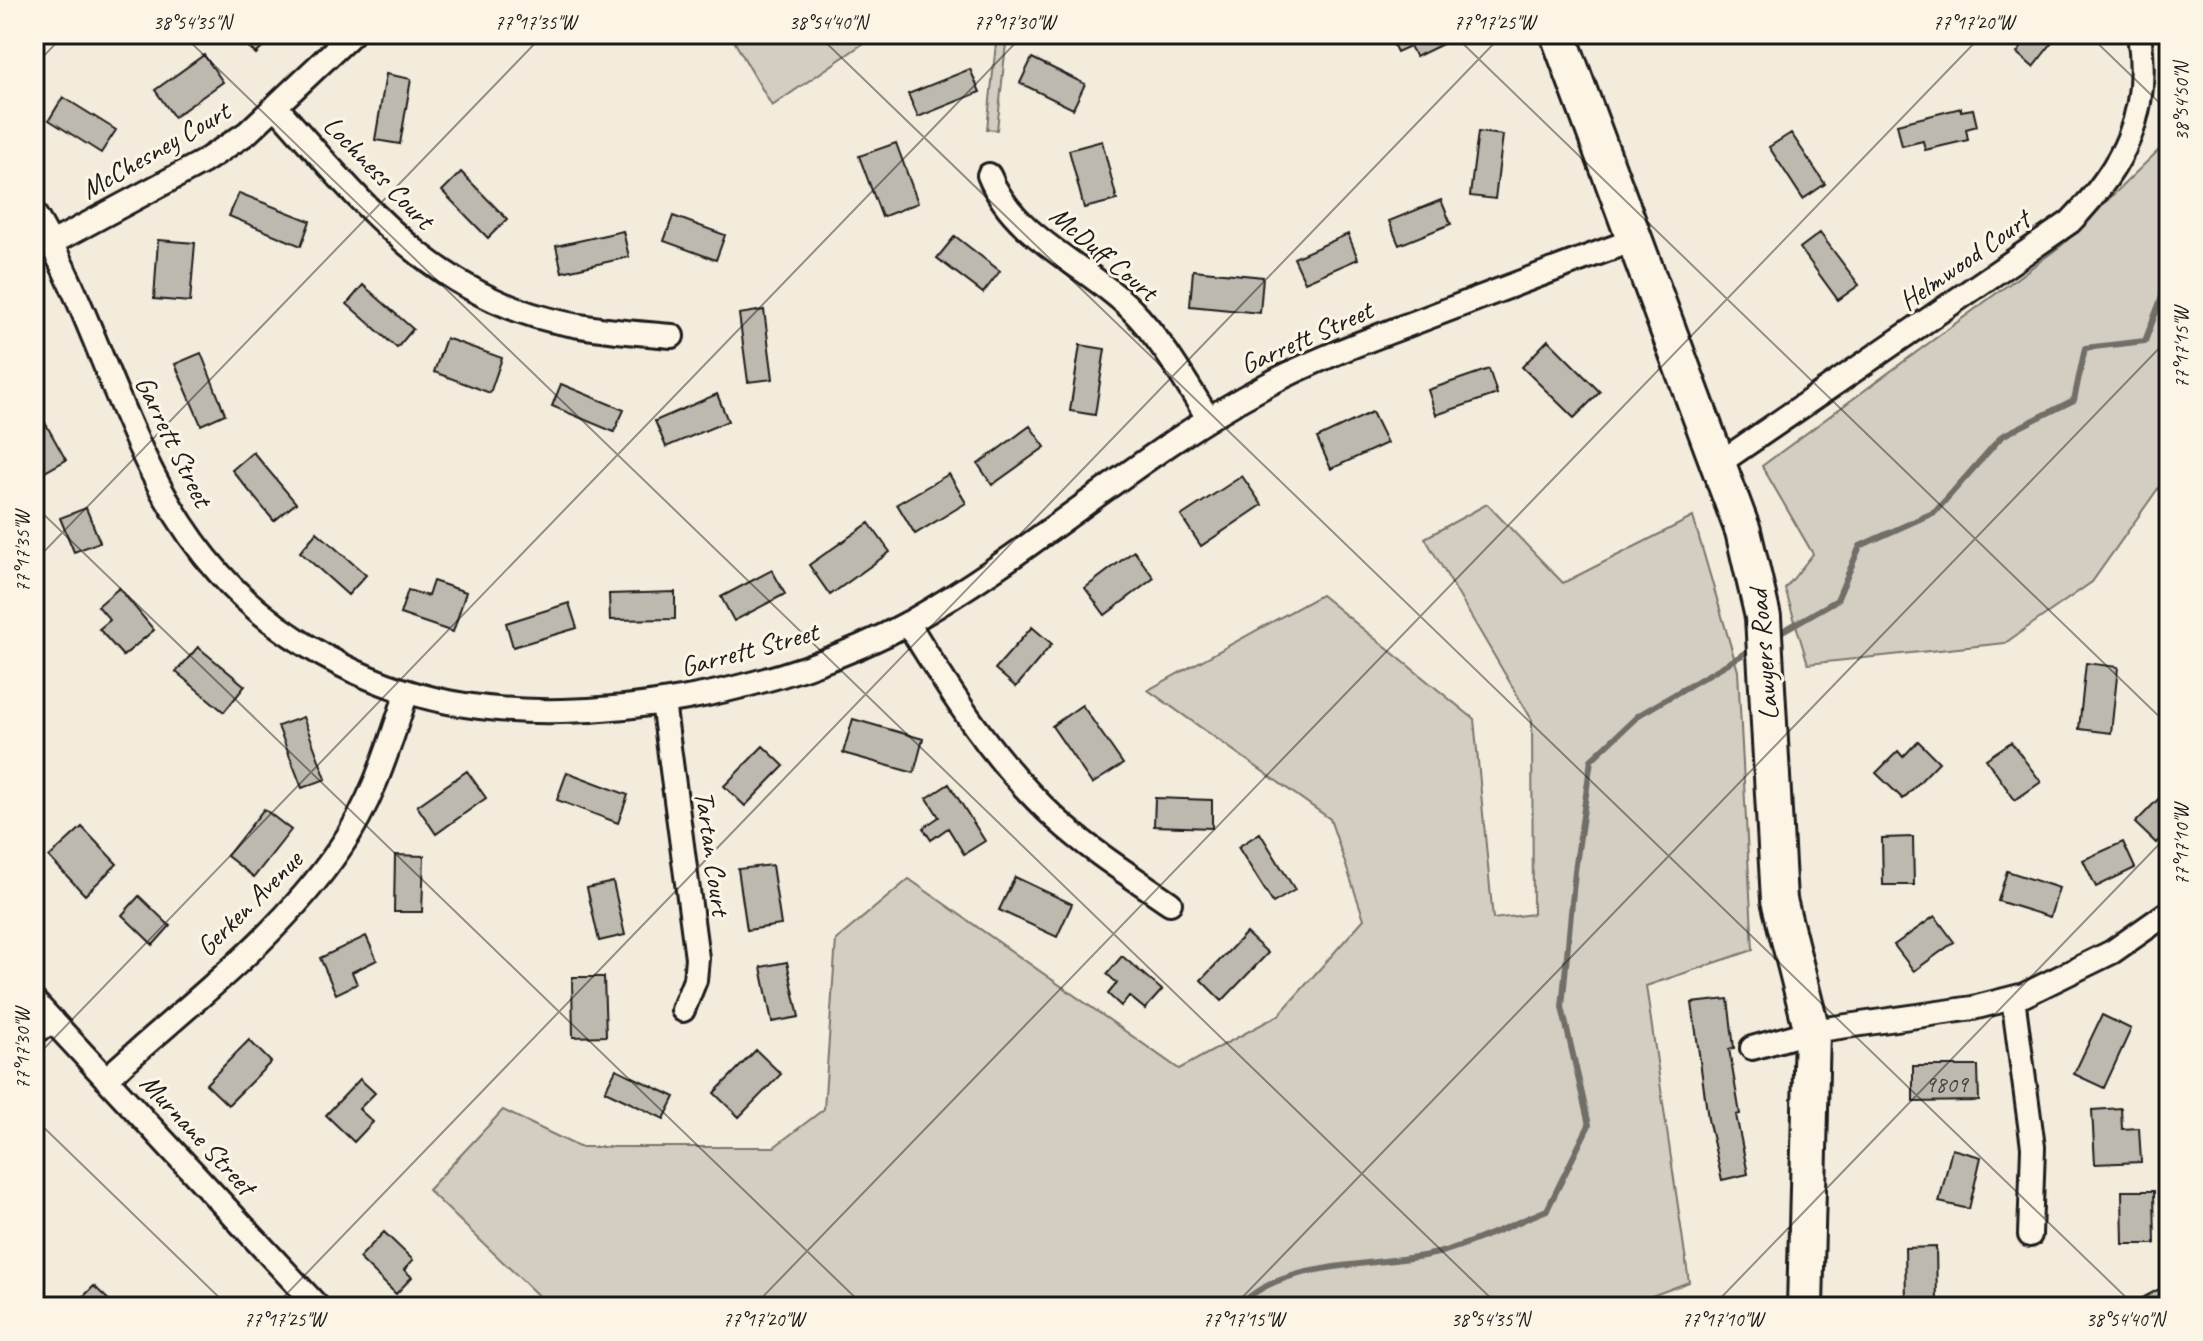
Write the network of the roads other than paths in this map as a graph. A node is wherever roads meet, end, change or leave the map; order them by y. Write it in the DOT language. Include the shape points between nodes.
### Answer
graph roads {
  1 [pos="352,34"];
  2 [pos="1558,34"];
  3 [pos="2139,34"];
  4 [pos="277,108"];
  5 [pos="989,175"];
  6 [pos="34,213"];
  7 [pos="1634,240"];
  8 [pos="52,243"];
  9 [pos="672,336"];
  10 [pos="1208,418"];
  11 [pos="1718,464"];
  12 [pos="908,623"];
  13 [pos="407,692"];
  14 [pos="663,702"];
  15 [pos="1170,903"];
  16 [pos="2169,912"];
  17 [pos="2013,998"];
  18 [pos="34,1001"];
  19 [pos="683,1010"];
  20 [pos="43,1027"];
  21 [pos="1812,1031"];
  22 [pos="1752,1048"];
  23 [pos="106,1079"];
  24 [pos="2030,1235"];
  25 [pos="318,1307"];
  26 [pos="1805,1307"];
  1 -- 4 [label="street, McChesney Court"];
  2 -- 7 [label="main road, Lawyers Road"];
  3 -- 11 [label="street, Helmwood Court" via="2140,90 2129,143 2098,194 2070,222"];
  4 -- 8 [label="street, McChesney Court" via="203,162"];
  4 -- 9 [label="street, Lochness Court" via="386,229 451,278 513,308 567,324"];
  5 -- 10 [label="street, McDuff Court" via="1002,202 1023,225 1132,310"];
  6 -- 8 [label="street, Garrett Street"];
  7 -- 10 [label="street, Garrett Street" via="1324,358"];
  7 -- 11 [label="main road, Lawyers Road"];
  8 -- 13 [label="street, Garrett Street" via="150,471 194,543 222,577 286,632 351,669"];
  10 -- 12 [label="street, Garrett Street"];
  11 -- 21 [label="main road, Lawyers Road" via="1743,531 1763,617 1775,865"];
  12 -- 14 [label="street, Garrett Street" via="768,681"];
  12 -- 15 [label="street" via="961,709 1011,773 1092,849"];
  13 -- 14 [label="street, Garrett Street" via="477,707"];
  13 -- 23 [label="street, Gerken Avenue" via="363,810 309,891"];
  14 -- 19 [label="street, Tartan Court" via="697,958"];
  16 -- 17 [label="street" via="2067,977"];
  17 -- 21 [label="street"];
  17 -- 24 [label="street" via="2033,1147"];
  18 -- 20 [label="street, Murnane Street"];
  20 -- 23 [label="street, Murnane Street"];
  21 -- 22 [label="street"];
  21 -- 26 [label="main road, Lawyers Road"];
  23 -- 25 [label="street, Murnane Street"];
}
